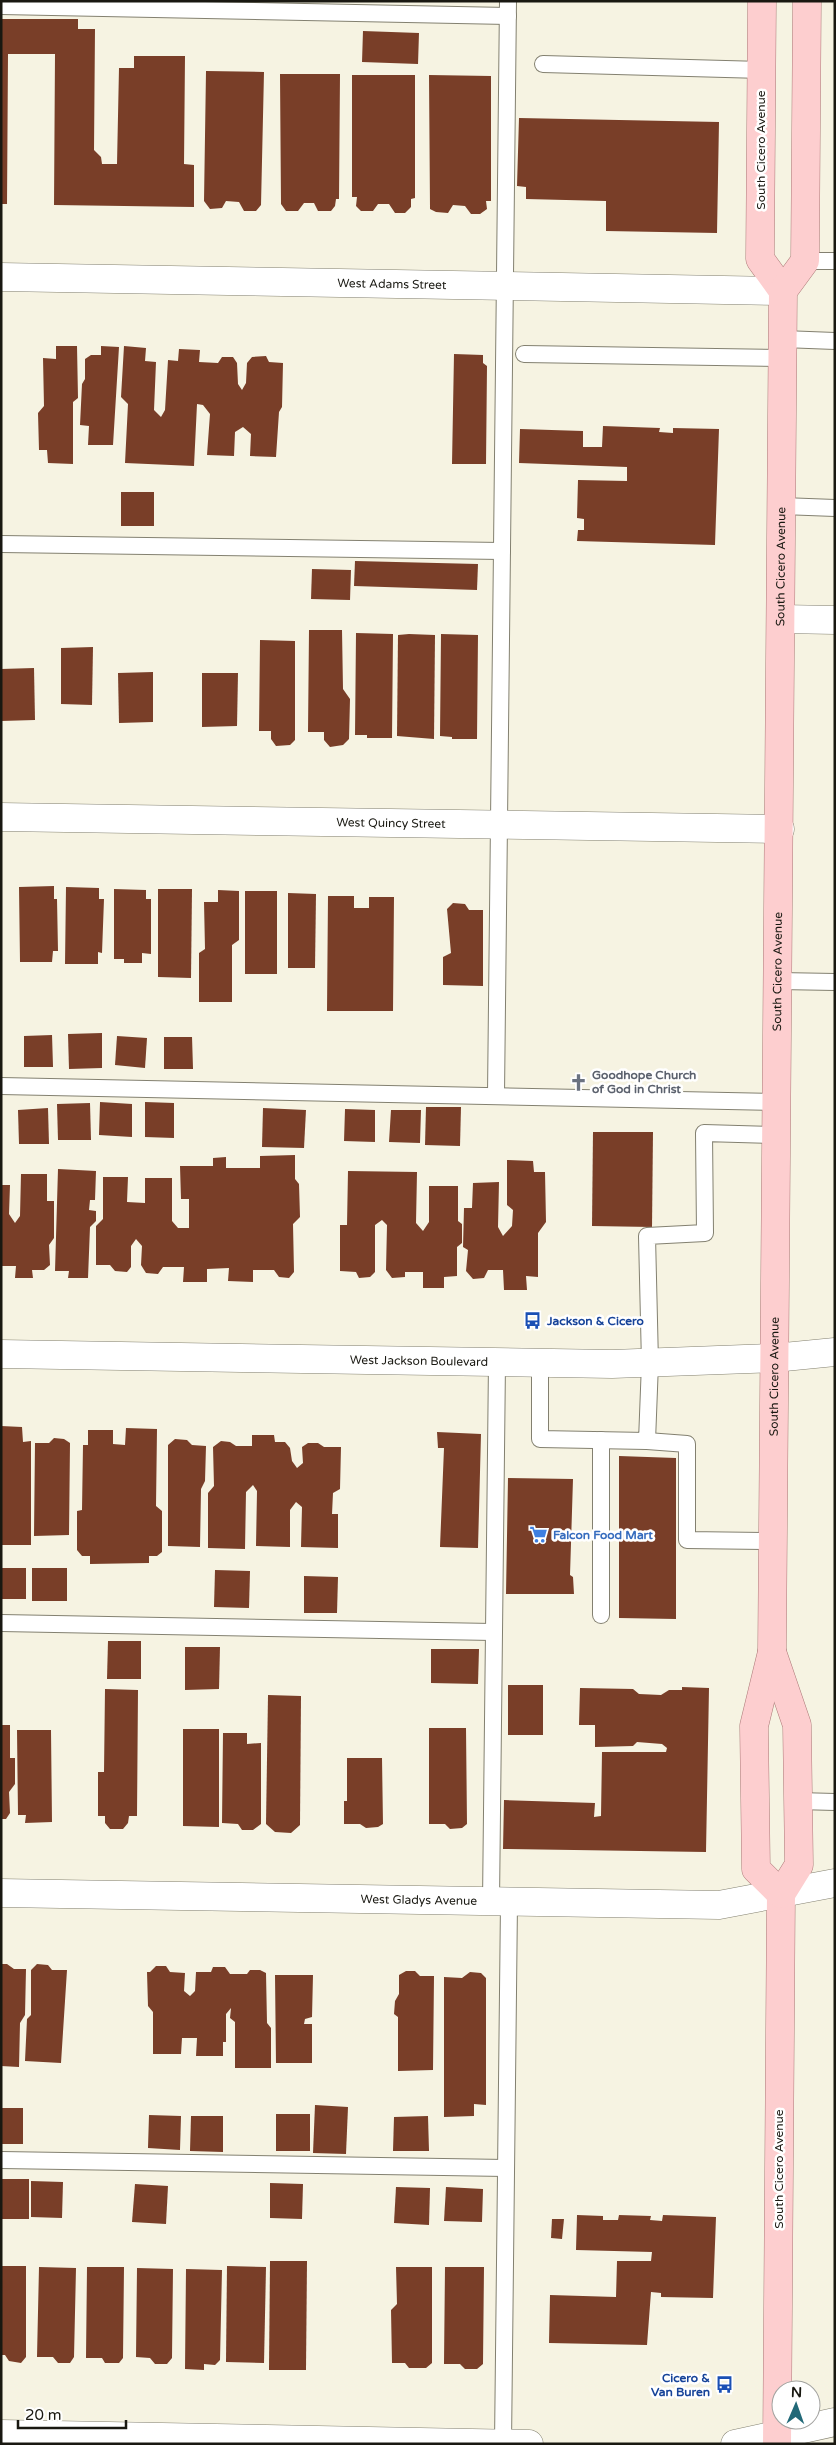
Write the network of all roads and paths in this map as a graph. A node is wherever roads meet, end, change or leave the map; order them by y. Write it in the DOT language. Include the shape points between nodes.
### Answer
graph roads {
  1 [pos="762,1"];
  2 [pos="807,1"];
  3 [pos="1,6"];
  4 [pos="508,8"];
  5 [pos="543,64"];
  6 [pos="762,70"];
  7 [pos="805,261"];
  8 [pos="835,261"];
  9 [pos="1,277"];
  10 [pos="505,285"];
  11 [pos="783,292"];
  12 [pos="835,341"];
  13 [pos="783,348"];
  14 [pos="524,354"];
  15 [pos="782,506"];
  16 [pos="835,508"];
  17 [pos="1,544"];
  18 [pos="502,551"];
  19 [pos="781,620"];
  20 [pos="835,620"];
  21 [pos="1,817"];
  22 [pos="499,825"];
  23 [pos="780,829"];
  24 [pos="779,981"];
  25 [pos="835,982"];
  26 [pos="1,1086"];
  27 [pos="496,1095"];
  28 [pos="777,1102"];
  29 [pos="777,1135"];
  30 [pos="835,1352"];
  31 [pos="1,1354"];
  32 [pos="774,1358"];
  33 [pos="497,1362"];
  34 [pos="540,1363"];
  35 [pos="650,1363"];
  36 [pos="601,1440"];
  37 [pos="647,1441"];
  38 [pos="774,1541"];
  39 [pos="601,1615"];
  40 [pos="1,1623"];
  41 [pos="493,1632"];
  42 [pos="772,1652"];
  43 [pos="798,1801"];
  44 [pos="835,1802"];
  45 [pos="835,1883"];
  46 [pos="1,1893"];
  47 [pos="781,1894"];
  48 [pos="500,1902"];
  49 [pos="1,2160"];
  50 [pos="506,2168"];
  51 [pos="835,2422"];
  52 [pos="1,2434"];
  53 [pos="777,2440"];
  54 [pos="503,2444"];
  55 [pos="529,2444"];
  56 [pos="735,2444"];
  1 -- 6 [label="main road, South Cicero Avenue"];
  2 -- 7 [label="main road"];
  3 -- 4 [label="lane"];
  4 -- 10 [label="lane"];
  5 -- 6 [label="lane"];
  6 -- 11 [label="main road, South Cicero Avenue" via="760,259"];
  7 -- 8 [label="lane"];
  7 -- 11 [label="main road"];
  9 -- 10 [label="street, West Adams Street"];
  10 -- 11 [label="street, West Adams Street"];
  10 -- 18 [label="lane"];
  11 -- 13 [label="main road, South Cicero Avenue"];
  12 -- 13 [label="lane"];
  13 -- 14 [label="lane"];
  13 -- 15 [label="main road, South Cicero Avenue"];
  15 -- 16 [label="lane"];
  15 -- 19 [label="main road, South Cicero Avenue"];
  17 -- 18 [label="lane"];
  18 -- 22 [label="lane"];
  19 -- 20 [label="street"];
  19 -- 23 [label="main road, South Cicero Avenue"];
  21 -- 22 [label="street, West Quincy Street"];
  22 -- 23 [label="street, West Quincy Street"];
  22 -- 27 [label="lane"];
  23 -- 24 [label="main road, South Cicero Avenue"];
  24 -- 25 [label="lane"];
  24 -- 28 [label="main road, South Cicero Avenue"];
  26 -- 27 [label="lane"];
  27 -- 28 [label="lane"];
  28 -- 29 [label="main road, South Cicero Avenue"];
  29 -- 32 [label="main road, South Cicero Avenue"];
  29 -- 35 [label="lane" via="704,1133 704,1232 647,1236"];
  30 -- 32 [label="street, West Jackson Boulevard"];
  31 -- 33 [label="street, West Jackson Boulevard"];
  32 -- 35 [label="street, West Jackson Boulevard"];
  32 -- 38 [label="main road, South Cicero Avenue"];
  33 -- 34 [label="street, West Jackson Boulevard"];
  33 -- 41 [label="lane"];
  34 -- 35 [label="street, West Jackson Boulevard"];
  34 -- 36 [label="lane" via="540,1439"];
  35 -- 37 [label="lane"];
  36 -- 37 [label="lane"];
  36 -- 39 [label="lane"];
  37 -- 38 [label="lane" via="687,1444 687,1540"];
  38 -- 42 [label="main road, South Cicero Avenue"];
  40 -- 41 [label="lane"];
  41 -- 48 [label="lane"];
  42 -- 43 [label="main road, South Cicero Avenue" via="797,1725"];
  42 -- 47 [label="main road, South Cicero Avenue" via="754,1726 756,1869"];
  43 -- 44 [label="lane"];
  43 -- 47 [label="main road, South Cicero Avenue" via="799,1865"];
  45 -- 47 [label="street, West Gladys Avenue"];
  46 -- 48 [label="street, West Gladys Avenue"];
  47 -- 48 [label="street, West Gladys Avenue" via="719,1905"];
  47 -- 53 [label="main road, South Cicero Avenue"];
  48 -- 50 [label="lane"];
  49 -- 50 [label="lane"];
  50 -- 54 [label="lane"];
  51 -- 53 [label="street"];
  52 -- 54 [label="street"];
  53 -- 56 [label="street"];
  54 -- 55 [label="street"];
}
